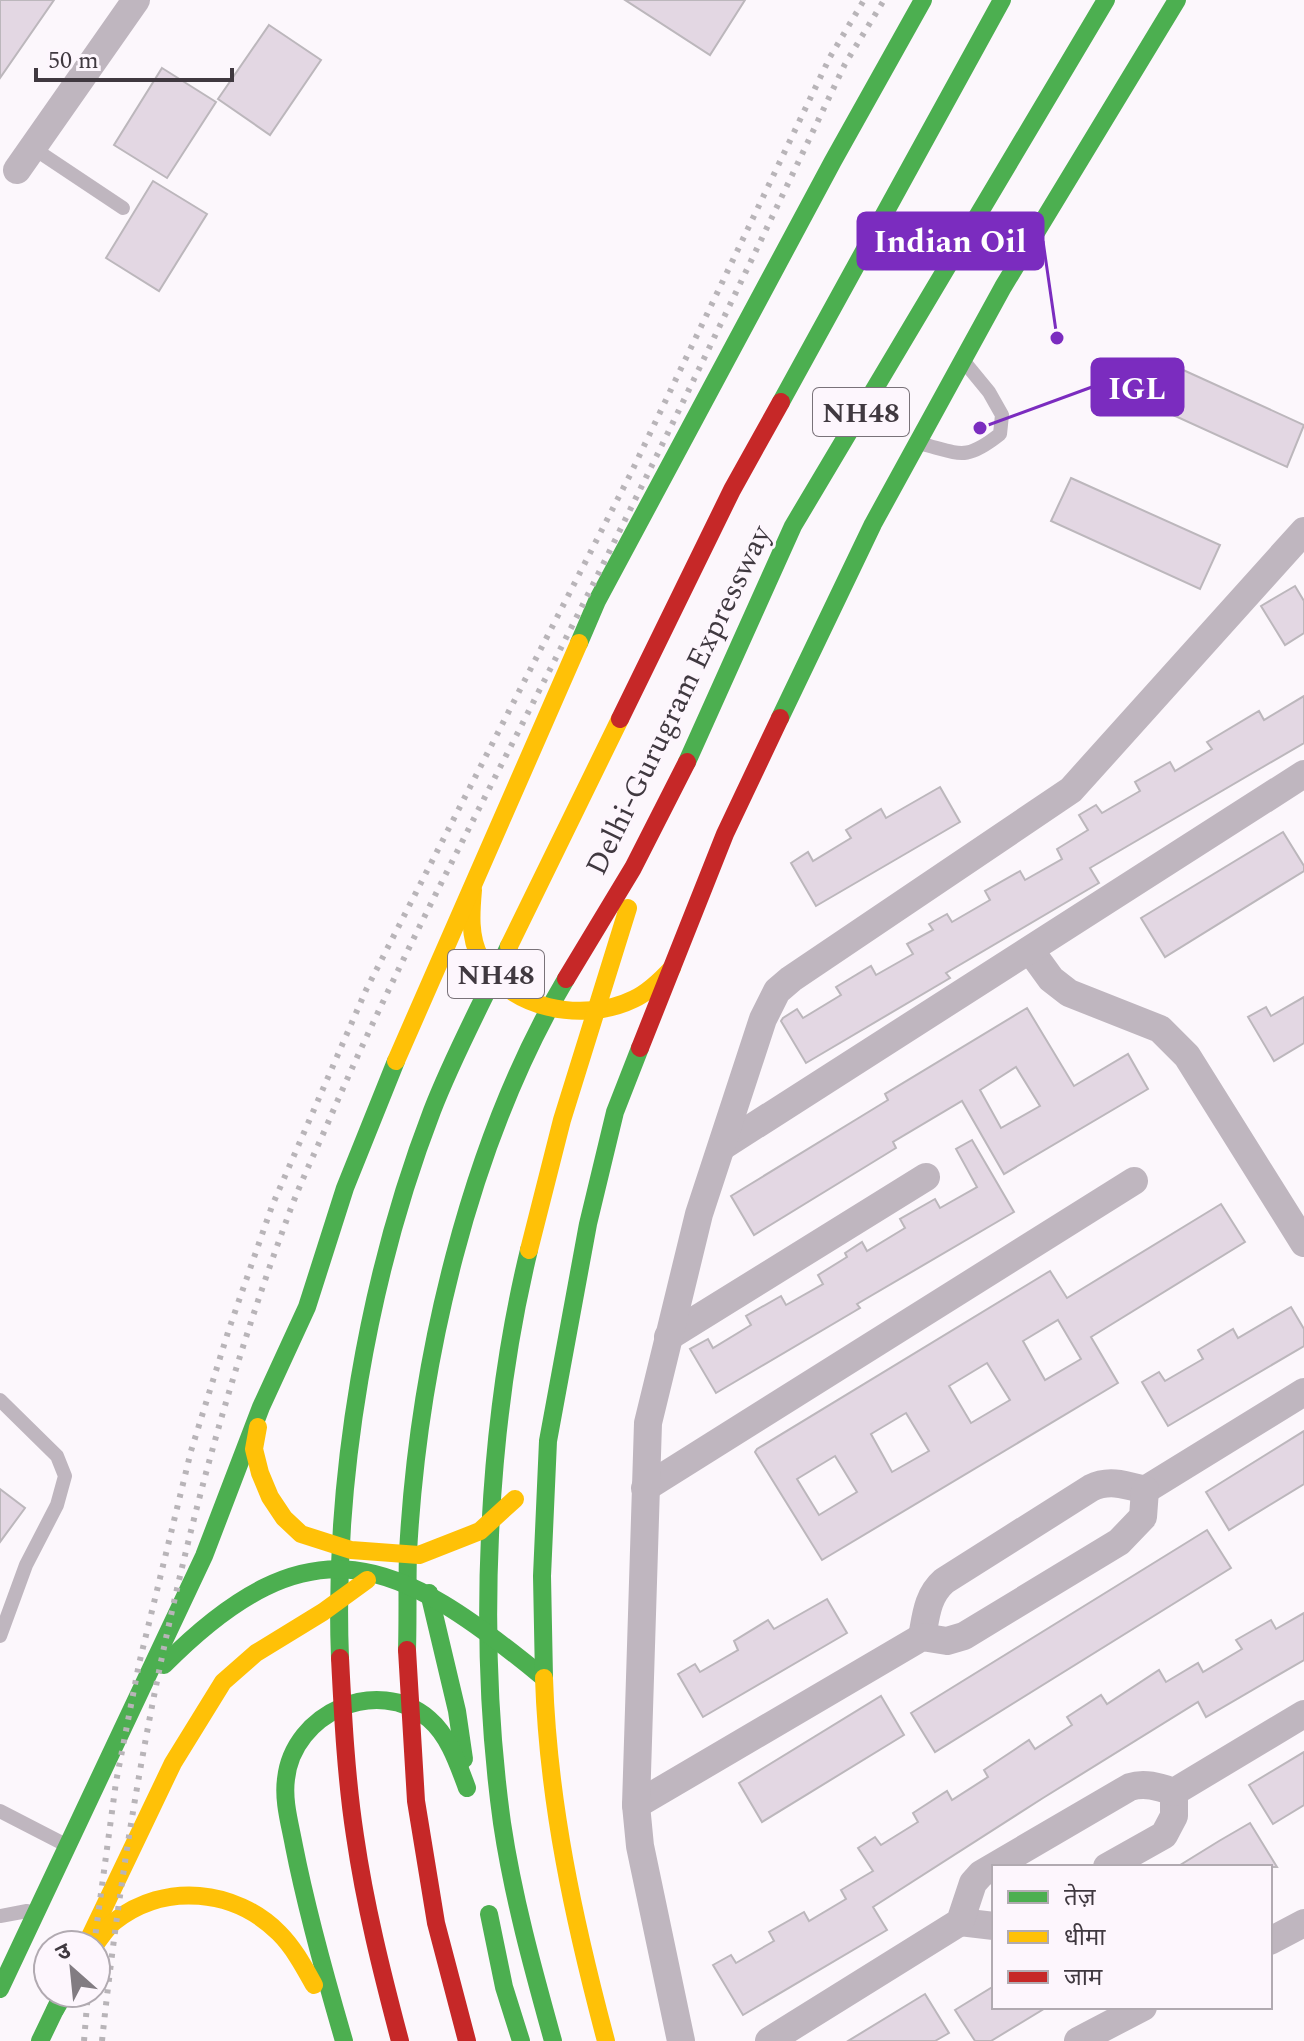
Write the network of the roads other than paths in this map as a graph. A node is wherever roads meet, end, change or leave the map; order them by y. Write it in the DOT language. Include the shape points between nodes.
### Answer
graph roads {
  1 [pos="136,0"];
  2 [pos="923,0"];
  3 [pos="1002,0"];
  4 [pos="1106,0"];
  5 [pos="1177,0"];
  6 [pos="25,159"];
  7 [pos="123,208"];
  8 [pos="963,361"];
  9 [pos="918,443"];
  10 [pos="1304,531"];
  11 [pos="1304,774"];
  12 [pos="649,840"];
  13 [pos="475,880"];
  14 [pos="1030,950"];
  15 [pos="672,968"];
  16 [pos="723,1146"];
  17 [pos="926,1177"];
  18 [pos="1134,1181"];
  19 [pos="1304,1243"];
  20 [pos="668,1337"];
  21 [pos="1304,1392"];
  22 [pos="0,1400"];
  23 [pos="261,1407"];
  24 [pos="548,1441"];
  25 [pos="645,1488"];
  26 [pos="1145,1490"];
  27 [pos="374,1575"];
  28 [pos="429,1593"];
  29 [pos="0,1636"];
  30 [pos="922,1637"];
  31 [pos="544,1678"];
  32 [pos="1304,1714"];
  33 [pos="125,1724"];
  34 [pos="1174,1792"];
  35 [pos="636,1805"];
  36 [pos="0,1811"];
  37 [pos="66,1845"];
  38 [pos="996,1865"];
  39 [pos="1111,1865"];
  40 [pos="992,1868"];
  41 [pos="486,1900"];
  42 [pos="37,1910"];
  43 [pos="0,1916"];
  44 [pos="960,1922"];
  45 [pos="1304,1923"];
  46 [pos="992,1926"];
  47 [pos="94,1929"];
  48 [pos="107,1929"];
  49 [pos="1272,1940"];
  50 [pos="0,1989"];
  51 [pos="56,2009"];
  52 [pos="1139,2009"];
  53 [pos="40,2041"];
  54 [pos="343,2041"];
  55 [pos="400,2041"];
  56 [pos="467,2041"];
  57 [pos="521,2041"];
  58 [pos="553,2041"];
  59 [pos="606,2041"];
  60 [pos="681,2041"];
  61 [pos="769,2041"];
  62 [pos="1078,2041"];
  1 -- 6 [label="street"];
  2 -- 13 [label="main road" via="597,601"];
  3 -- 55 [label="main road, Delhi-Gurugram Expressway / NH48" via="732,490 448,1073 407,1187 368,1331 352,1422 340,1587 343,1745 352,1825"];
  4 -- 12 [label="main road, Delhi-Gurugram Expressway / NH48" via="792,528"];
  5 -- 8 [label="main road"];
  6 -- 7 [label="lane"];
  8 -- 9 [label="main road"];
  8 -- 9 [label="lane" via="1002,415 1000,434 967,454"];
  9 -- 15 [label="main road" via="873,524 725,834"];
  10 -- 16 [label="street" via="1071,790 777,991 763,1019"];
  11 -- 14 [label="street"];
  12 -- 56 [label="main road, Delhi-Gurugram Expressway / NH48" via="552,1003 493,1139 451,1272 415,1463 407,1678 413,1772 441,1944"];
  12 -- 58 [label="main road" via="543,1192 513,1332 493,1497 488,1578 494,1773 522,1936"];
  13 -- 15 [label="main road" via="470,914 480,959 499,984 525,999 558,1010 606,1008 651,989"];
  13 -- 23 [label="main road" via="402,1046 345,1188 307,1307"];
  14 -- 16 [label="street"];
  14 -- 19 [label="street" via="1069,993 1160,1029 1173,1040"];
  15 -- 24 [label="main road" via="615,1112 588,1224"];
  16 -- 20 [label="street" via="699,1214"];
  17 -- 20 [label="street"];
  18 -- 25 [label="street"];
  20 -- 25 [label="street" via="648,1423"];
  21 -- 26 [label="street"];
  22 -- 29 [label="lane" via="57,1456 65,1476"];
  23 -- 24 [label="main road" via="254,1449 270,1497 301,1534 351,1550 419,1555 480,1531 514,1501"];
  23 -- 33 [label="main road" via="204,1556"];
  24 -- 31 [label="main road"];
  25 -- 35 [label="street"];
  26 -- 30 [label="street" via="1143,1517 1119,1542 964,1636 947,1641"];
  26 -- 30 [label="street" via="1100,1484 944,1581 928,1604"];
  27 -- 28 [label="main road"];
  27 -- 33 [label="main road" via="349,1568 317,1570 283,1579 229,1606 196,1631 162,1668"];
  27 -- 47 [label="main road" via="256,1653 223,1682 173,1763"];
  28 -- 31 [label="main road"];
  28 -- 54 [label="main road" via="457,1711 468,1795 439,1729 425,1715 383,1697 331,1710 291,1751 286,1775 296,1859"];
  30 -- 35 [label="street"];
  31 -- 59 [label="main road" via="558,1840"];
  32 -- 34 [label="street"];
  33 -- 37 [label="main road"];
  34 -- 38 [label="street" via="1152,1785 1130,1787"];
  34 -- 39 [label="street" via="1174,1816 1164,1835"];
  35 -- 60 [label="street"];
  36 -- 37 [label="lane"];
  37 -- 42 [label="main road"];
  40 -- 44 [label="street" via="973,1883"];
  41 -- 57 [label="main road"];
  42 -- 43 [label="lane"];
  42 -- 50 [label="main road"];
  44 -- 46 [label="street"];
  44 -- 61 [label="street"];
  45 -- 49 [label="street"];
  48 -- 54 [label="main road" via="131,1910 156,1900 212,1894 235,1902 278,1931 297,1954"];
  51 -- 53 [label="main road"];
  52 -- 62 [label="street"];
}
